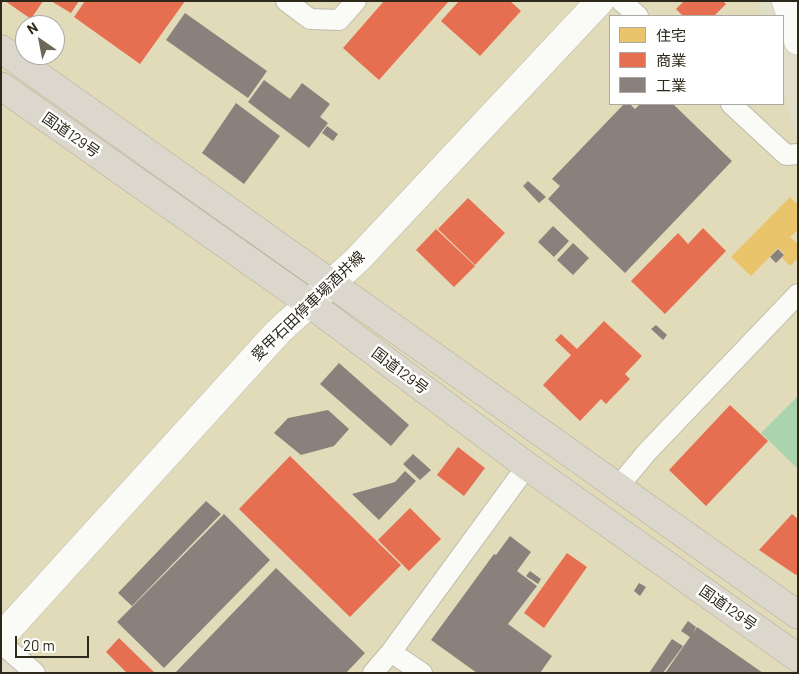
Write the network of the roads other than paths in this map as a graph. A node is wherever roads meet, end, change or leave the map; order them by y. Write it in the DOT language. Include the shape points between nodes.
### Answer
graph roads {
  1 [pos="286,1"];
  2 [pos="356,1"];
  3 [pos="600,1"];
  4 [pos="621,1"];
  5 [pos="786,1"];
  6 [pos="637,15"];
  7 [pos="798,41"];
  8 [pos="1,49"];
  9 [pos="1,86"];
  10 [pos="733,105"];
  11 [pos="798,154"];
  12 [pos="331,283"];
  13 [pos="798,294"];
  14 [pos="309,303"];
  15 [pos="528,466"];
  16 [pos="617,488"];
  17 [pos="798,615"];
  18 [pos="1,638"];
  19 [pos="1,643"];
  20 [pos="392,652"];
  21 [pos="798,658"];
  22 [pos="34,673"];
  23 [pos="373,673"];
  24 [pos="422,673"];
  1 -- 2 [label="street" via="310,18 339,20"];
  3 -- 12 [label="main road, 愛甲石田停車場酒井線" via="364,253"];
  4 -- 6 [label="street"];
  5 -- 7 [label="main road"];
  8 -- 12 [label="highway, 国道129号"];
  9 -- 14 [label="highway, 国道129号"];
  10 -- 11 [label="street" via="786,155"];
  12 -- 14 [label="main road, 愛甲石田停車場酒井線"];
  12 -- 16 [label="highway, 国道129号"];
  13 -- 16 [label="street" via="647,452"];
  14 -- 15 [label="highway, 国道129号"];
  14 -- 18 [label="main road, 愛甲石田停車場酒井線" via="278,332"];
  15 -- 20 [label="street"];
  15 -- 21 [label="highway, 国道129号"];
  16 -- 17 [label="highway, 国道129号"];
  19 -- 22 [label="street"];
  20 -- 23 [label="street"];
  20 -- 24 [label="street"];
}
